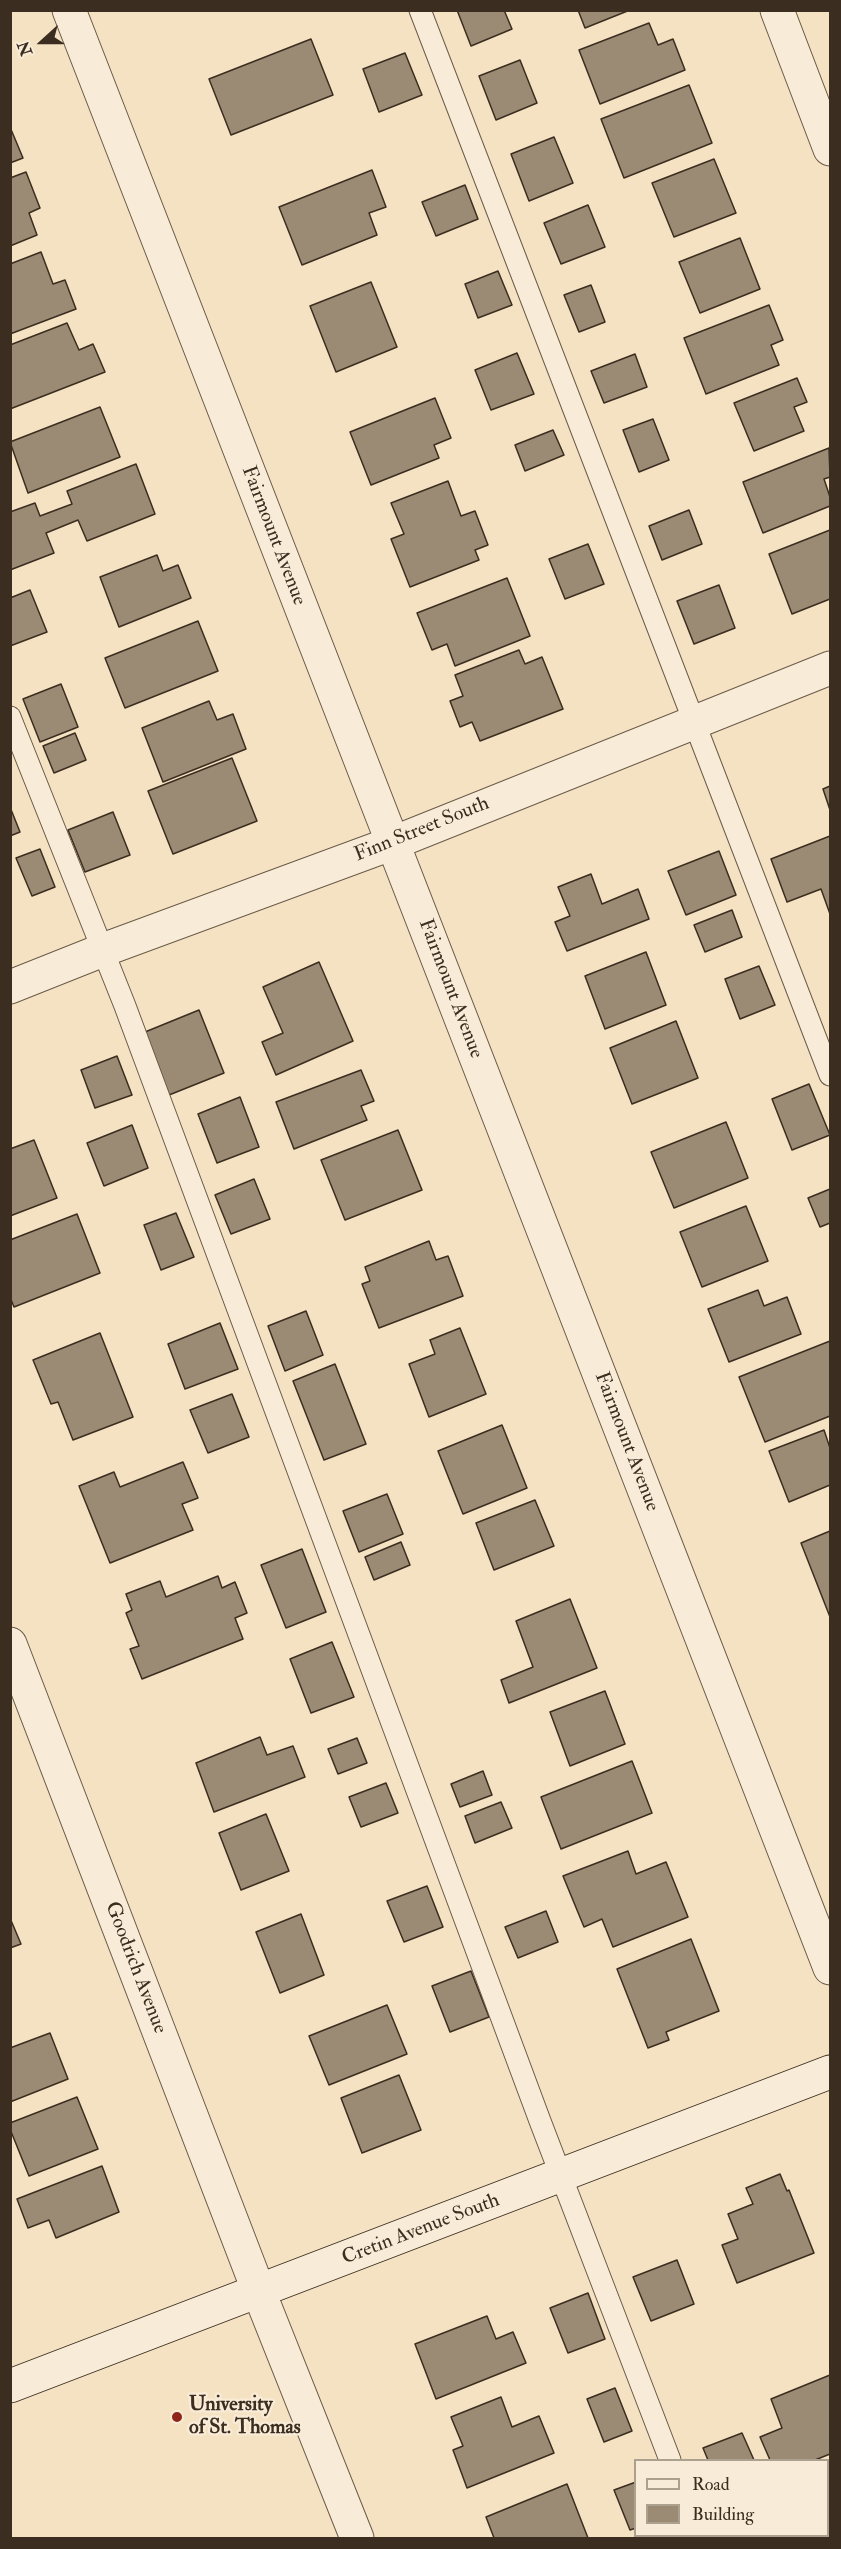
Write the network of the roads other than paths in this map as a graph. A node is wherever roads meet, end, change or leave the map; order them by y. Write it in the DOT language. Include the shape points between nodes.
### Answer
graph roads {
  1 [pos="69,10"];
  2 [pos="420,10"];
  3 [pos="777,10"];
  4 [pos="831,149"];
  5 [pos="831,668"];
  6 [pos="10,717"];
  7 [pos="693,722"];
  8 [pos="393,843"];
  9 [pos="103,950"];
  10 [pos="10,987"];
  11 [pos="831,1075"];
  12 [pos="10,1644"];
  13 [pos="831,1968"];
  14 [pos="831,2072"];
  15 [pos="561,2176"];
  16 [pos="259,2292"];
  17 [pos="10,2386"];
  18 [pos="670,2459"];
  19 [pos="357,2538"];
  1 -- 8 [label="street, Fairmount Avenue"];
  2 -- 7 [label="lane"];
  3 -- 4 [label="street"];
  5 -- 7 [label="street, Finn Street South"];
  6 -- 9 [label="lane"];
  7 -- 8 [label="street, Finn Street South"];
  7 -- 11 [label="lane"];
  8 -- 9 [label="street, Finn Street South"];
  8 -- 13 [label="street, Fairmount Avenue"];
  9 -- 10 [label="street, Finn Street South"];
  9 -- 15 [label="lane"];
  12 -- 16 [label="street, Goodrich Avenue"];
  14 -- 15 [label="street, Cretin Avenue South"];
  15 -- 16 [label="street, Cretin Avenue South"];
  15 -- 18 [label="lane"];
  16 -- 17 [label="street, Cretin Avenue South"];
  16 -- 19 [label="street, Goodrich Avenue"];
}
